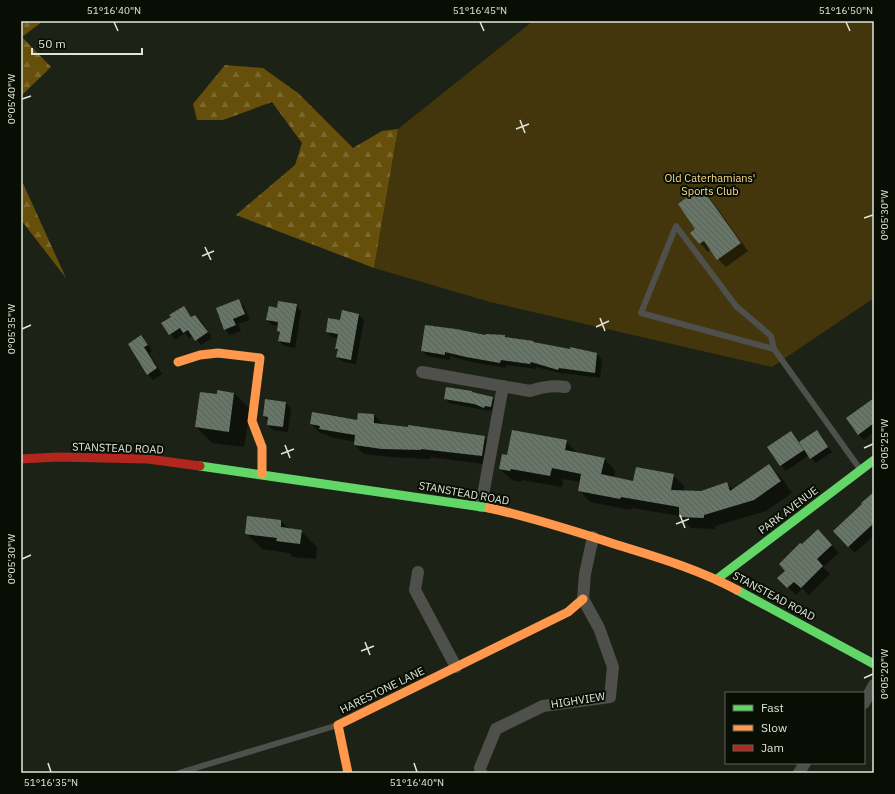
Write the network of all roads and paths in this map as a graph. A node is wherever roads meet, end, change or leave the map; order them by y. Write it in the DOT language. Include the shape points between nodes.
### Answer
graph roads {
  1 [pos="774,349"];
  2 [pos="178,362"];
  3 [pos="422,372"];
  4 [pos="502,386"];
  5 [pos="565,386"];
  6 [pos="21,459"];
  7 [pos="874,460"];
  8 [pos="861,470"];
  9 [pos="262,474"];
  10 [pos="481,506"];
  11 [pos="592,537"];
  12 [pos="418,572"];
  13 [pos="716,579"];
  14 [pos="583,599"];
  15 [pos="874,664"];
  16 [pos="456,667"];
  17 [pos="874,685"];
  18 [pos="865,701"];
  19 [pos="338,725"];
  20 [pos="804,764"];
  21 [pos="477,771"];
  22 [pos="178,773"];
  23 [pos="348,773"];
  24 [pos="799,773"];
  1 -- 1 [label="lane" via="641,313 676,226 736,306 771,336"];
  1 -- 8 [label="lane"];
  2 -- 9 [label="street" via="218,353 260,358 252,421 262,446"];
  3 -- 4 [label="street"];
  4 -- 5 [label="street" via="530,391"];
  4 -- 10 [label="street"];
  6 -- 9 [label="street, STANSTEAD ROAD" via="148,459"];
  7 -- 8 [label="street, PARK AVENUE"];
  8 -- 13 [label="street, PARK AVENUE"];
  9 -- 10 [label="street, STANSTEAD ROAD"];
  10 -- 11 [label="street, STANSTEAD ROAD" via="527,516"];
  11 -- 13 [label="street, STANSTEAD ROAD"];
  11 -- 14 [label="street"];
  12 -- 16 [label="street" via="415,590"];
  13 -- 15 [label="street, STANSTEAD ROAD"];
  14 -- 16 [label="street, HARESTONE LANE" via="568,612"];
  14 -- 21 [label="street, HIGHVIEW" via="599,628 613,666 610,697 543,706 496,729"];
  16 -- 19 [label="street, HARESTONE LANE"];
  17 -- 18 [label="street"];
  19 -- 22 [label="lane, HARESTONE LANE"];
  19 -- 23 [label="street"];
  20 -- 24 [label="street"];
}
